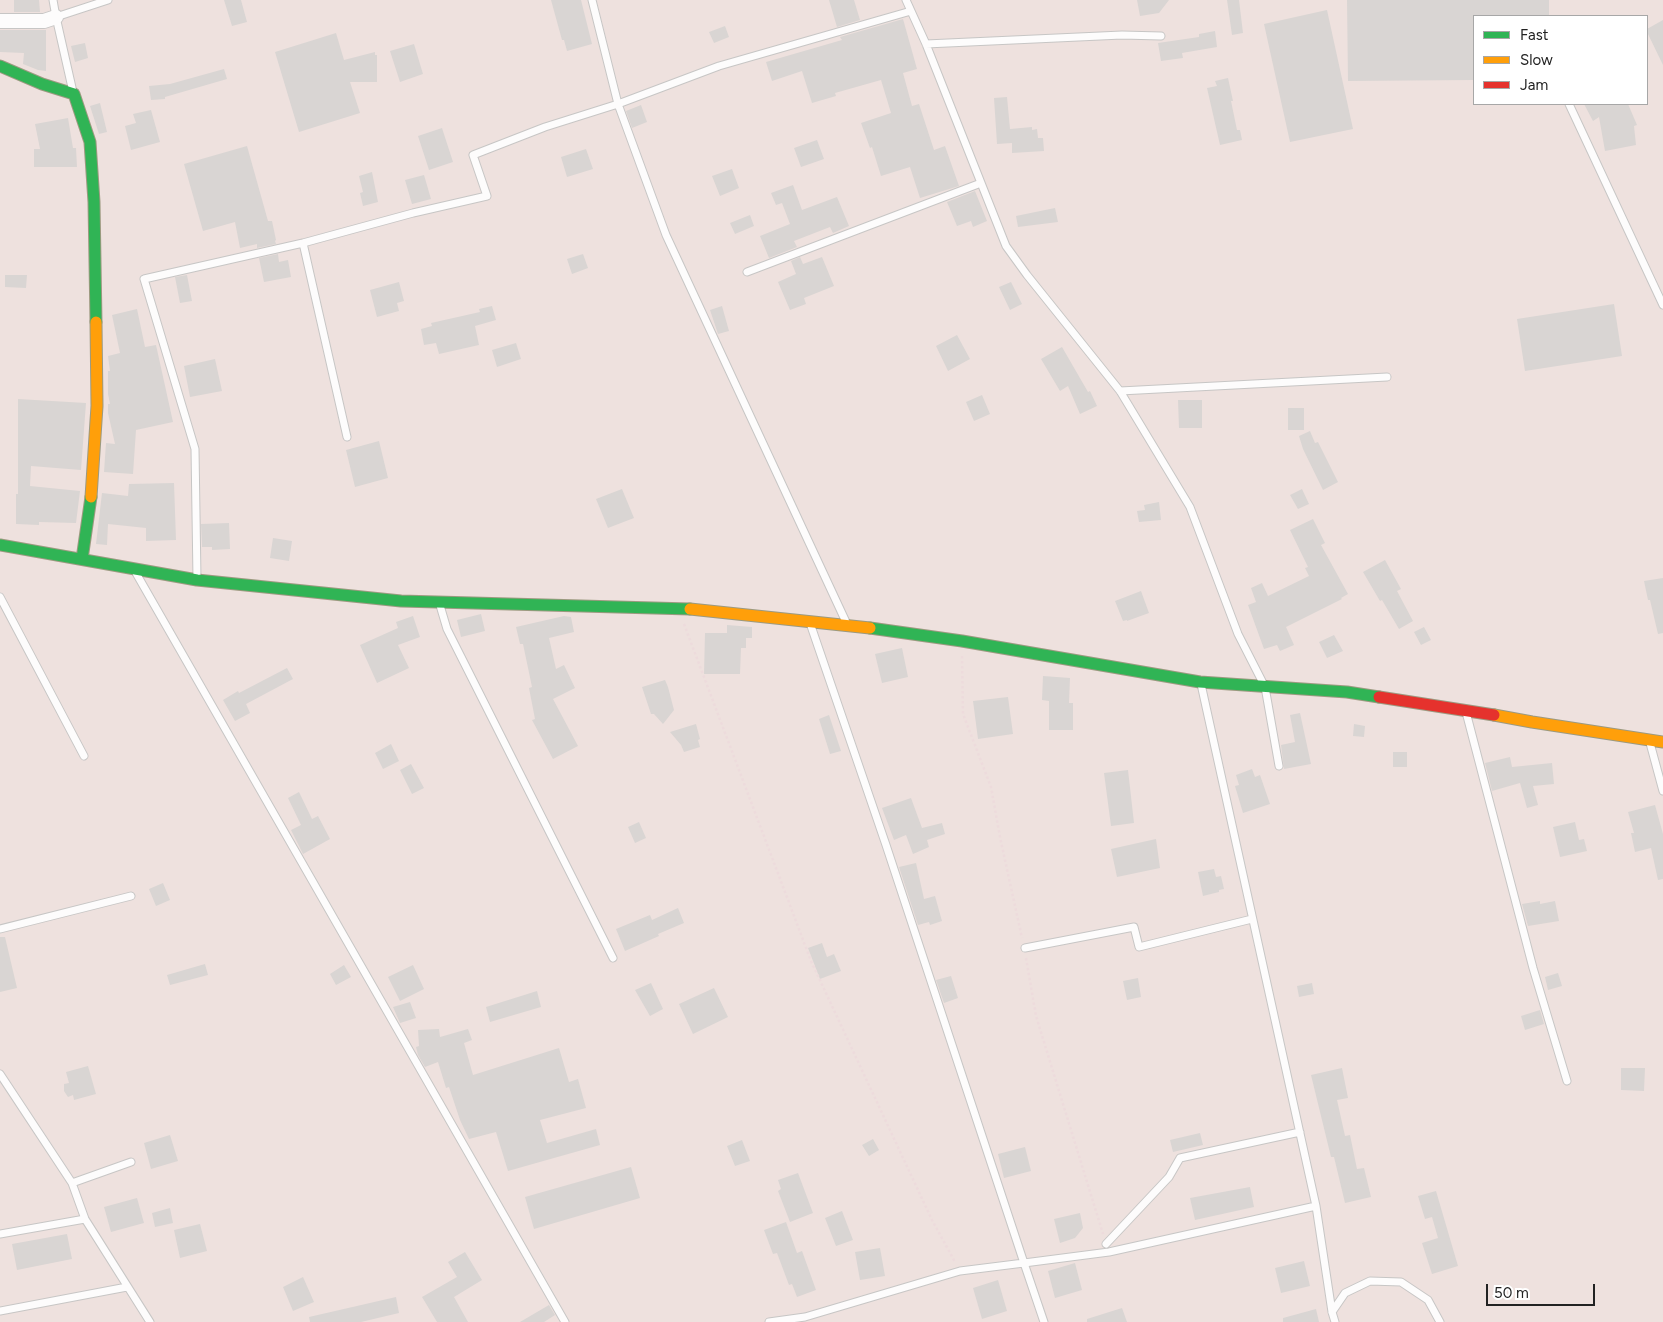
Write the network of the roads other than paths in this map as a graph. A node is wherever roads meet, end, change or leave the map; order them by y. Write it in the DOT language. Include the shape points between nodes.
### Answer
graph roads {
  1 [pos="53,0"];
  2 [pos="108,0"];
  3 [pos="592,0"];
  4 [pos="906,0"];
  5 [pos="911,11"];
  6 [pos="56,16"];
  7 [pos="0,21"];
  8 [pos="1161,36"];
  9 [pos="926,44"];
  10 [pos="0,66"];
  11 [pos="74,94"];
  12 [pos="618,104"];
  13 [pos="1569,105"];
  14 [pos="981,183"];
  15 [pos="303,243"];
  16 [pos="748,272"];
  17 [pos="1663,305"];
  18 [pos="1387,377"];
  19 [pos="1120,391"];
  20 [pos="348,437"];
  21 [pos="0,545"];
  22 [pos="82,559"];
  23 [pos="135,570"];
  24 [pos="197,580"];
  25 [pos="0,597"];
  26 [pos="439,602"];
  27 [pos="809,622"];
  28 [pos="847,625"];
  29 [pos="1200,682"];
  30 [pos="1266,687"];
  31 [pos="1465,709"];
  32 [pos="1650,740"];
  33 [pos="1663,742"];
  34 [pos="84,756"];
  35 [pos="1278,766"];
  36 [pos="1663,791"];
  37 [pos="130,896"];
  38 [pos="1252,919"];
  39 [pos="0,930"];
  40 [pos="1025,948"];
  41 [pos="613,958"];
  42 [pos="0,1074"];
  43 [pos="1567,1081"];
  44 [pos="1300,1132"];
  45 [pos="131,1162"];
  46 [pos="72,1183"];
  47 [pos="1316,1206"];
  48 [pos="86,1218"];
  49 [pos="0,1234"];
  50 [pos="1106,1244"];
  51 [pos="1024,1263"];
  52 [pos="127,1287"];
  53 [pos="0,1311"];
  54 [pos="1332,1312"];
  55 [pos="806,1319"];
  56 [pos="150,1322"];
  57 [pos="565,1322"];
  58 [pos="769,1322"];
  59 [pos="1044,1322"];
  60 [pos="1335,1322"];
  61 [pos="1440,1322"];
  1 -- 6 [label="lane"];
  2 -- 6 [label="lane"];
  3 -- 12 [label="lane"];
  4 -- 5 [label="lane"];
  5 -- 9 [label="lane"];
  5 -- 12 [label="lane" via="719,66"];
  6 -- 7 [label="street" via="44,21"];
  6 -- 11 [label="lane"];
  8 -- 9 [label="lane"];
  9 -- 14 [label="lane"];
  10 -- 11 [label="street"];
  11 -- 22 [label="street" via="90,142 94,202 97,406 90,504"];
  12 -- 15 [label="lane" via="545,127 473,155 487,196"];
  12 -- 28 [label="lane" via="666,235"];
  13 -- 17 [label="lane"];
  14 -- 16 [label="lane"];
  14 -- 19 [label="lane" via="1006,246"];
  15 -- 20 [label="lane"];
  15 -- 24 [label="lane" via="144,279 195,449"];
  18 -- 19 [label="lane"];
  19 -- 30 [label="lane" via="1190,506 1238,634"];
  21 -- 22 [label="street"];
  22 -- 23 [label="street"];
  23 -- 24 [label="street"];
  23 -- 57 [label="lane"];
  24 -- 26 [label="street"];
  25 -- 34 [label="lane"];
  26 -- 27 [label="street" via="678,608"];
  26 -- 41 [label="lane" via="448,629"];
  27 -- 28 [label="street"];
  27 -- 51 [label="lane"];
  28 -- 29 [label="street" via="962,641"];
  29 -- 30 [label="street"];
  29 -- 38 [label="lane"];
  30 -- 31 [label="street" via="1347,692"];
  30 -- 35 [label="lane"];
  31 -- 32 [label="street"];
  31 -- 43 [label="lane" via="1533,968"];
  32 -- 33 [label="street"];
  32 -- 36 [label="lane"];
  37 -- 39 [label="lane"];
  38 -- 40 [label="lane" via="1139,947 1134,927"];
  38 -- 44 [label="lane"];
  42 -- 46 [label="lane"];
  44 -- 47 [label="lane"];
  44 -- 50 [label="lane" via="1180,1158 1169,1177"];
  45 -- 46 [label="lane"];
  46 -- 48 [label="lane"];
  47 -- 51 [label="lane" via="1109,1252"];
  47 -- 54 [label="lane"];
  48 -- 49 [label="lane"];
  48 -- 52 [label="lane"];
  51 -- 55 [label="lane" via="960,1270"];
  51 -- 59 [label="lane"];
  52 -- 53 [label="lane"];
  52 -- 56 [label="lane"];
  54 -- 60 [label="lane"];
  54 -- 61 [label="lane" via="1345,1293 1370,1282 1401,1282 1428,1300"];
  55 -- 58 [label="lane"];
}
